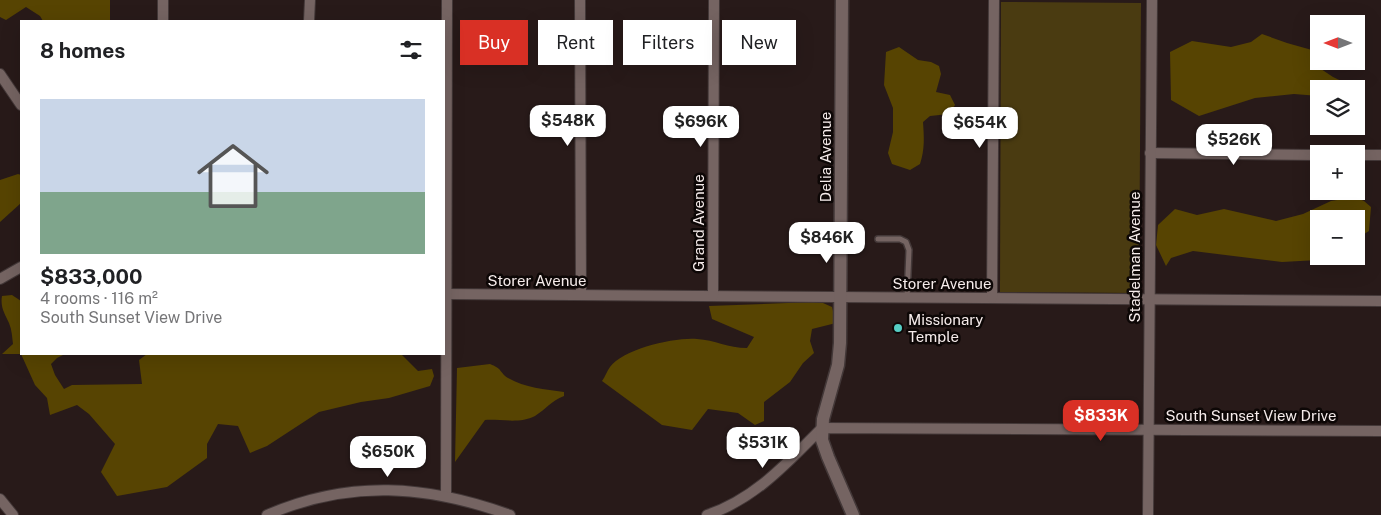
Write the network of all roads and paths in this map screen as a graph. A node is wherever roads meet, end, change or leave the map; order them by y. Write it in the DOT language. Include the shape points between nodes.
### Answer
graph roads {
  1 [pos="163,0"];
  2 [pos="310,0"];
  3 [pos="447,0"];
  4 [pos="580,0"];
  5 [pos="714,0"];
  6 [pos="842,0"];
  7 [pos="994,0"];
  8 [pos="1152,0"];
  9 [pos="163,20"];
  10 [pos="309,20"];
  11 [pos="0,74"];
  12 [pos="20,104"];
  13 [pos="1150,153"];
  14 [pos="1310,154"];
  15 [pos="1365,155"];
  16 [pos="1381,155"];
  17 [pos="878,239"];
  18 [pos="20,268"];
  19 [pos="0,279"];
  20 [pos="445,294"];
  21 [pos="581,295"];
  22 [pos="713,296"];
  23 [pos="841,297"];
  24 [pos="907,298"];
  25 [pos="992,298"];
  26 [pos="1149,299"];
  27 [pos="1381,301"];
  28 [pos="822,428"];
  29 [pos="1148,429"];
  30 [pos="1381,431"];
  31 [pos="446,495"];
  32 [pos="0,499"];
  33 [pos="14,515"];
  34 [pos="268,515"];
  35 [pos="510,515"];
  36 [pos="706,515"];
  37 [pos="853,515"];
  38 [pos="1148,515"];
  1 -- 9 [label="street"];
  2 -- 10 [label="street"];
  3 -- 20 [label="street"];
  4 -- 21 [label="street"];
  5 -- 22 [label="street, Grand Avenue"];
  6 -- 23 [label="street, Delia Avenue"];
  7 -- 25 [label="street"];
  8 -- 13 [label="street, Stadelman Avenue"];
  11 -- 12 [label="street"];
  13 -- 14 [label="street"];
  13 -- 26 [label="street, Stadelman Avenue"];
  15 -- 16 [label="street"];
  17 -- 24 [label="lane" via="906,242 909,250"];
  18 -- 19 [label="street"];
  20 -- 21 [label="street, Storer Avenue"];
  20 -- 31 [label="street"];
  21 -- 22 [label="street, Storer Avenue"];
  22 -- 23 [label="street, Storer Avenue"];
  23 -- 24 [label="street, Storer Avenue"];
  23 -- 28 [label="street, Delia Avenue" via="838,365"];
  24 -- 25 [label="street, Storer Avenue"];
  25 -- 26 [label="street, Storer Avenue"];
  26 -- 27 [label="street, Storer Avenue"];
  26 -- 29 [label="street, Stadelman Avenue"];
  28 -- 29 [label="street, South Sunset View Drive"];
  28 -- 36 [label="street" via="766,482 734,503"];
  28 -- 37 [label="street, Delia Avenue" via="828,457"];
  29 -- 30 [label="street, South Sunset View Drive"];
  29 -- 38 [label="street, Stadelman Avenue"];
  31 -- 34 [label="street" via="363,491 314,499"];
  31 -- 35 [label="street"];
  32 -- 33 [label="street"];
}
